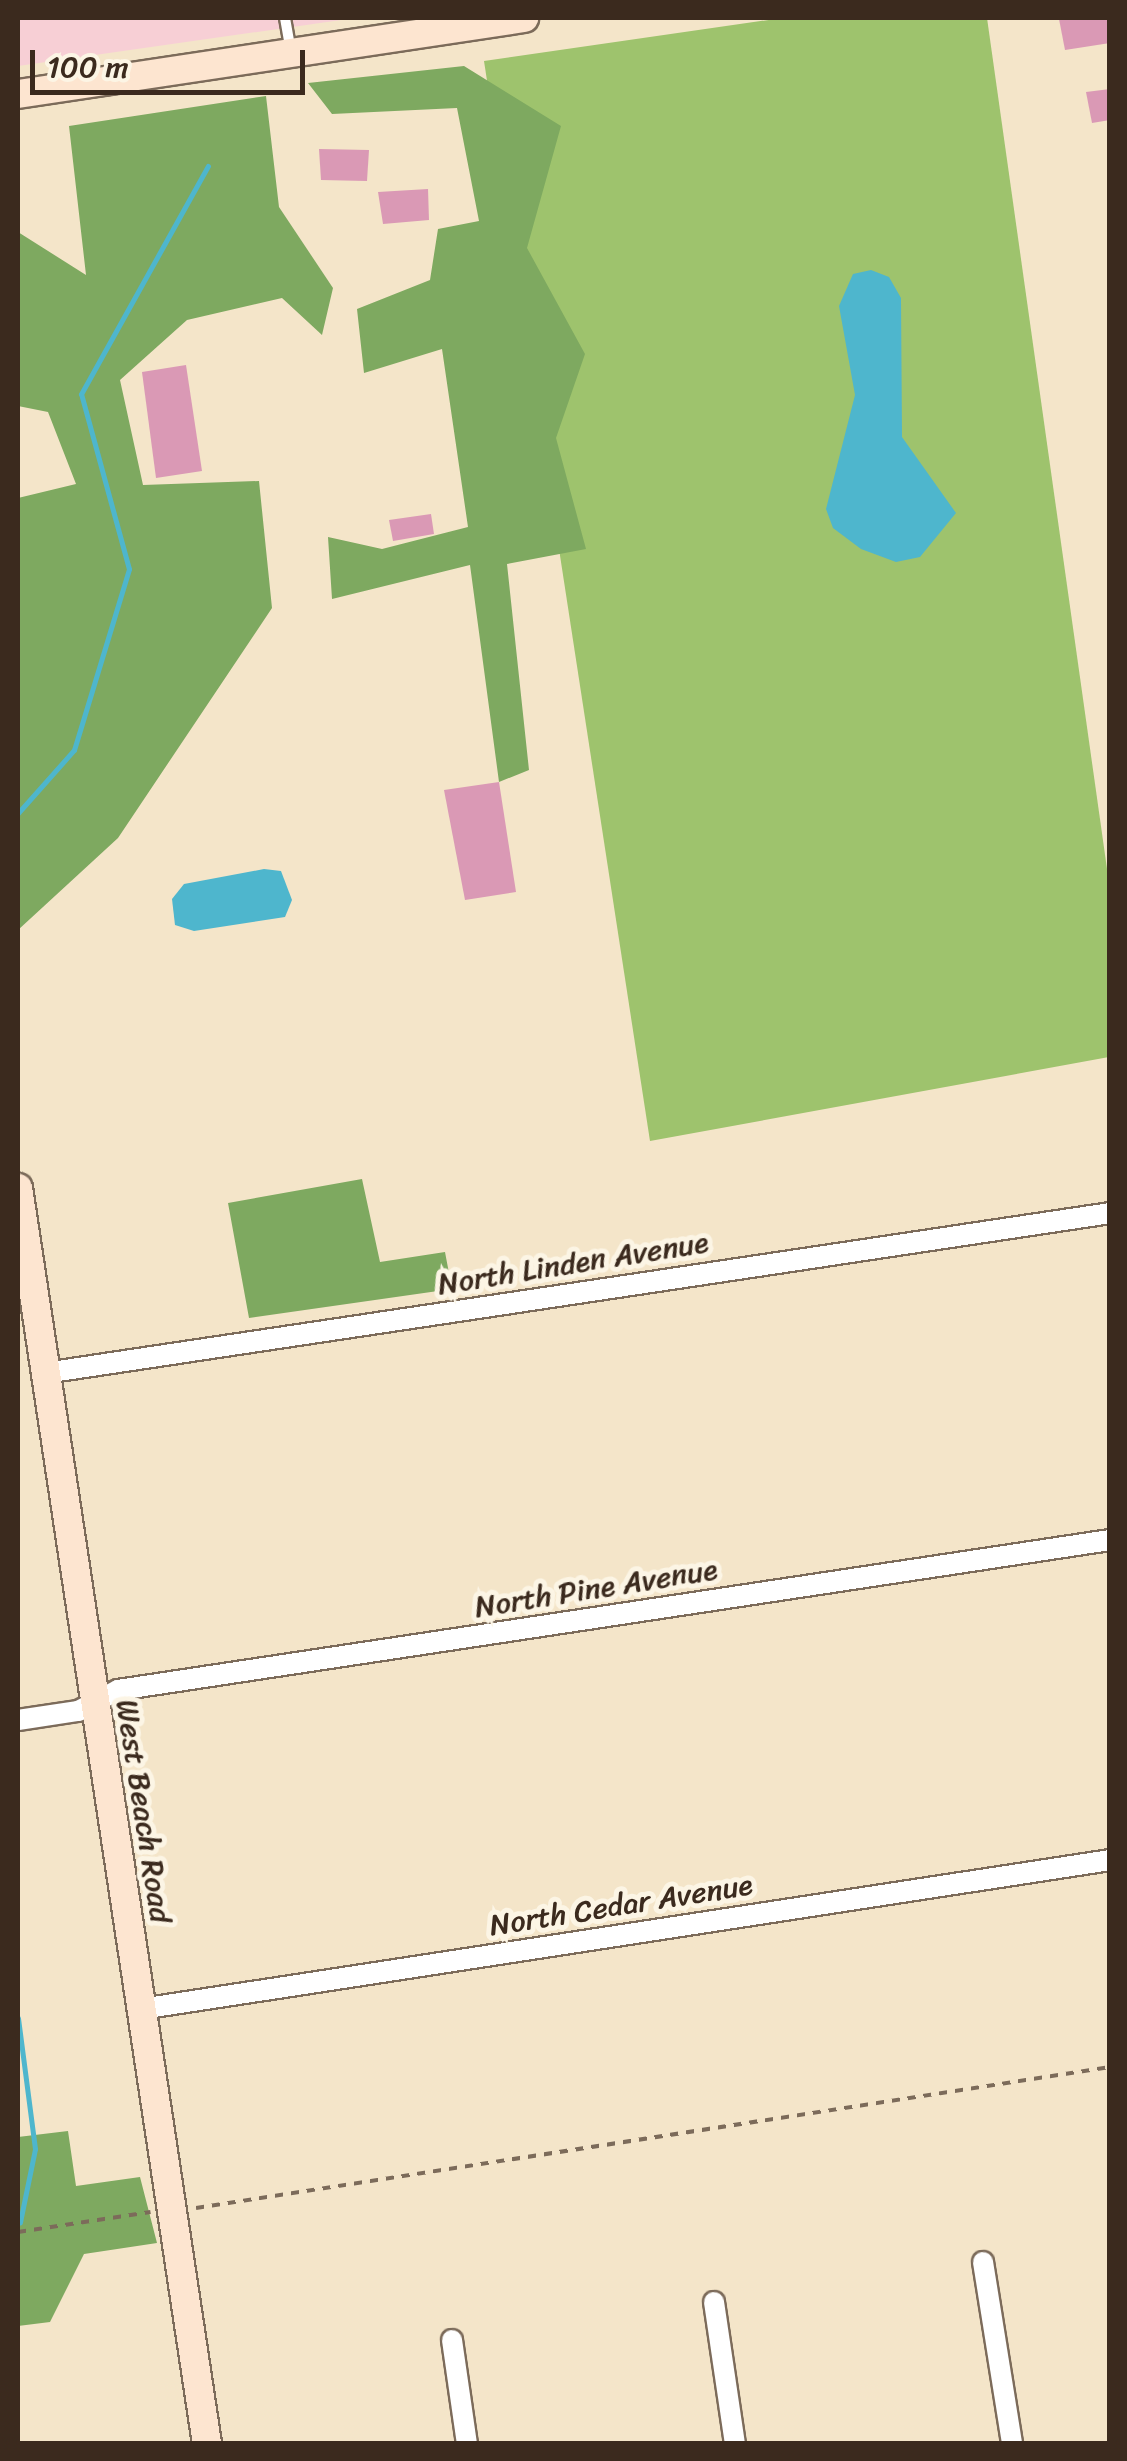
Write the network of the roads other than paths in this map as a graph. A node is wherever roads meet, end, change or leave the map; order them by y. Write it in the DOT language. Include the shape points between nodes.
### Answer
graph roads {
  1 [pos="285,18"];
  2 [pos="524,18"];
  3 [pos="292,53"];
  4 [pos="18,94"];
  5 [pos="18,1188"];
  6 [pos="1110,1213"];
  7 [pos="45,1373"];
  8 [pos="1110,1540"];
  9 [pos="94,1702"];
  10 [pos="18,1720"];
  11 [pos="1110,1860"];
  12 [pos="141,2009"];
  13 [pos="983,2262"];
  14 [pos="714,2302"];
  15 [pos="452,2340"];
  16 [pos="207,2444"];
  17 [pos="467,2444"];
  18 [pos="735,2444"];
  19 [pos="1012,2444"];
  1 -- 3 [label="lane"];
  2 -- 3 [label="street"];
  3 -- 4 [label="street"];
  5 -- 7 [label="street, West Beach Road"];
  6 -- 7 [label="street, North Linden Avenue"];
  7 -- 9 [label="street, West Beach Road"];
  8 -- 9 [label="street, North Pine Avenue" via="118,1690"];
  9 -- 10 [label="street, North Pine Avenue"];
  9 -- 12 [label="street, West Beach Road"];
  11 -- 12 [label="street, North Cedar Avenue"];
  12 -- 16 [label="street, West Beach Road"];
  13 -- 19 [label="street"];
  14 -- 18 [label="street"];
  15 -- 17 [label="street"];
}
